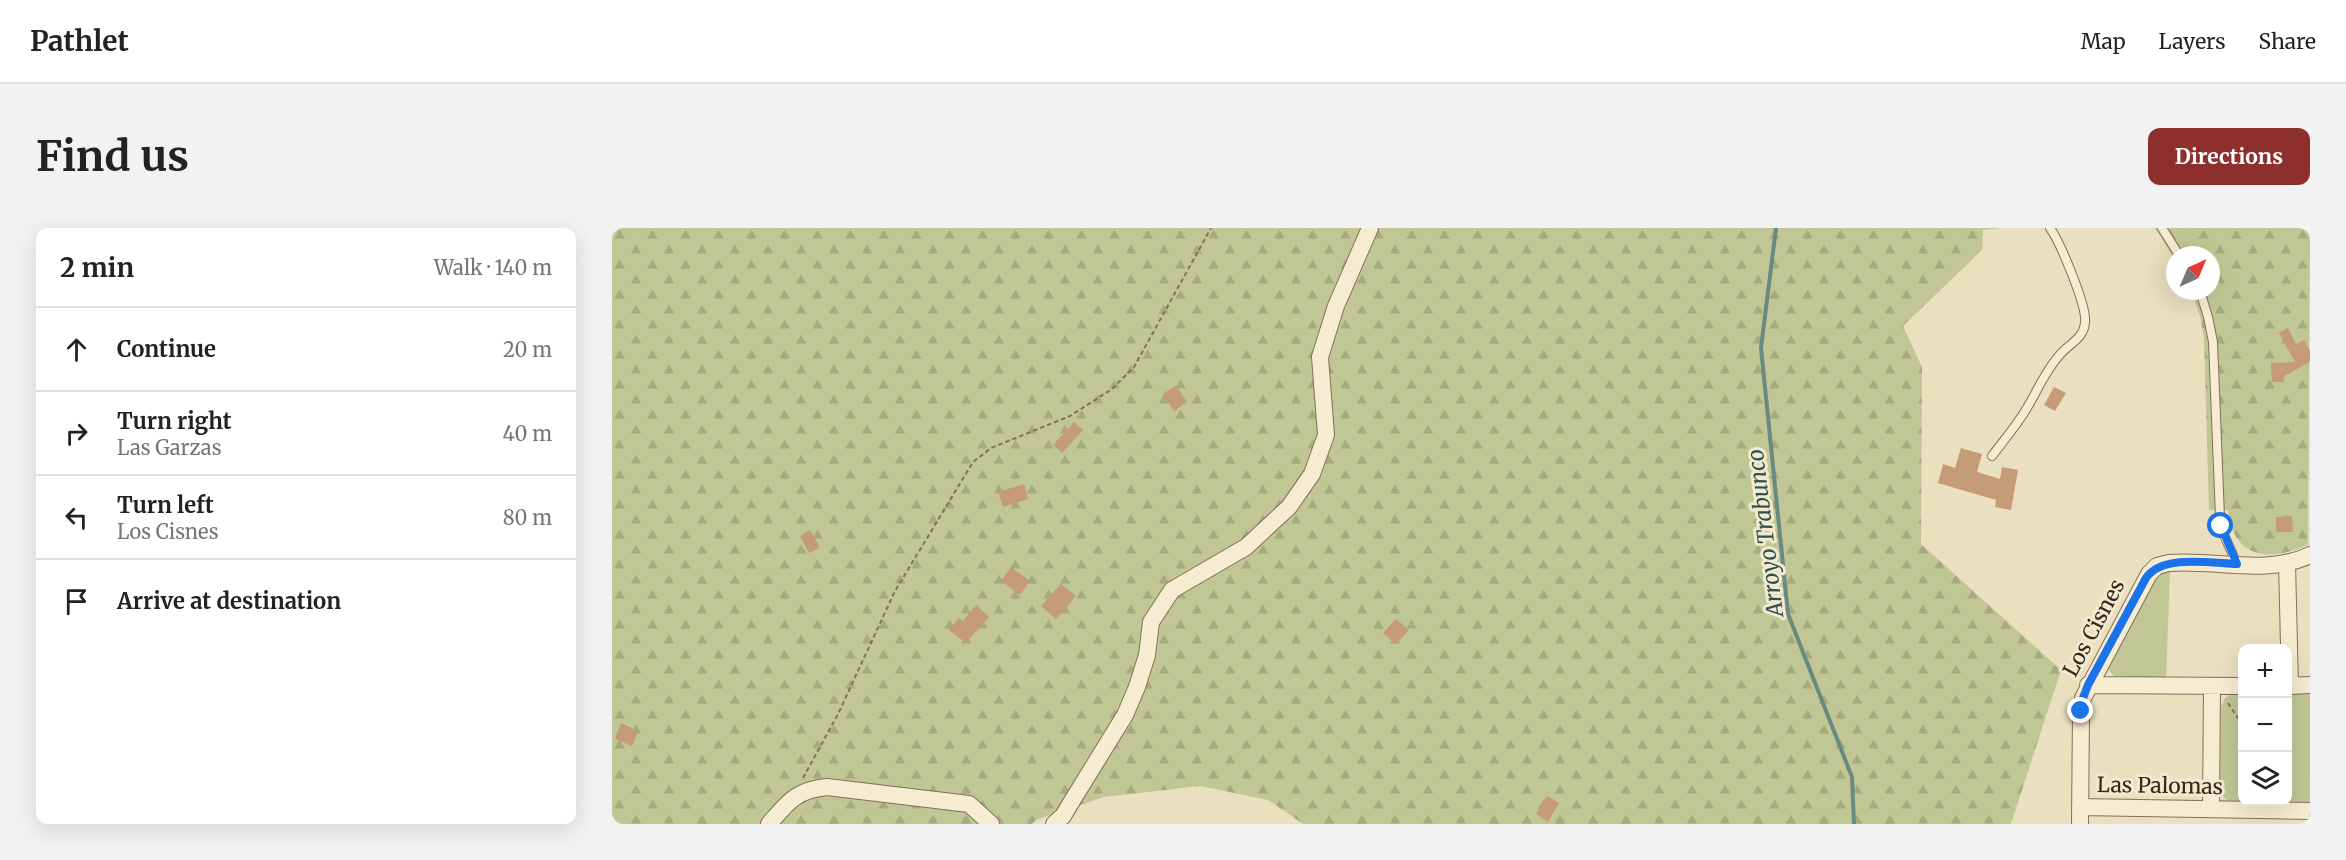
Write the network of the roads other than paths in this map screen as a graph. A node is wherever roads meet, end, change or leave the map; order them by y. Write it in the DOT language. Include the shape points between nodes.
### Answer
graph roads {
  1 [pos="1370,228"];
  2 [pos="2050,228"];
  3 [pos="2162,228"];
  4 [pos="2173,246"];
  5 [pos="2203,300"];
  6 [pos="1992,456"];
  7 [pos="2310,555"];
  8 [pos="2288,563"];
  9 [pos="2237,564"];
  10 [pos="2289,644"];
  11 [pos="2088,685"];
  12 [pos="2310,685"];
  13 [pos="2292,686"];
  14 [pos="2238,687"];
  15 [pos="2218,692"];
  16 [pos="2080,807"];
  17 [pos="2211,809"];
  18 [pos="2310,811"];
  19 [pos="2290,817"];
  20 [pos="769,824"];
  21 [pos="991,824"];
  22 [pos="1054,824"];
  23 [pos="2080,824"];
  1 -- 22 [label="street" via="1336,306 1320,357 1326,435 1312,474 1289,507 1246,546 1172,590 1151,622 1147,655 1125,715 1063,816"];
  2 -- 6 [label="lane" via="2084,309 2084,328 2054,361 2017,424"];
  3 -- 4 [label="lane"];
  5 -- 9 [label="lane" via="2213,342 2220,517"];
  7 -- 8 [label="street"];
  8 -- 9 [label="street"];
  8 -- 10 [label="street"];
  9 -- 11 [label="street, Los Cisnes" via="2175,562 2157,566 2146,578"];
  11 -- 15 [label="street"];
  11 -- 16 [label="street, Los Cisnes" via="2081,711"];
  12 -- 13 [label="street"];
  14 -- 15 [label="street"];
  15 -- 17 [label="street"];
  16 -- 17 [label="street, Las Palomas"];
  16 -- 23 [label="street, Los Cisnes"];
  17 -- 19 [label="street, Las Palomas"];
  18 -- 19 [label="street, Las Palomas"];
  20 -- 21 [label="street" via="794,796 810,788 827,787 969,804"];
}
